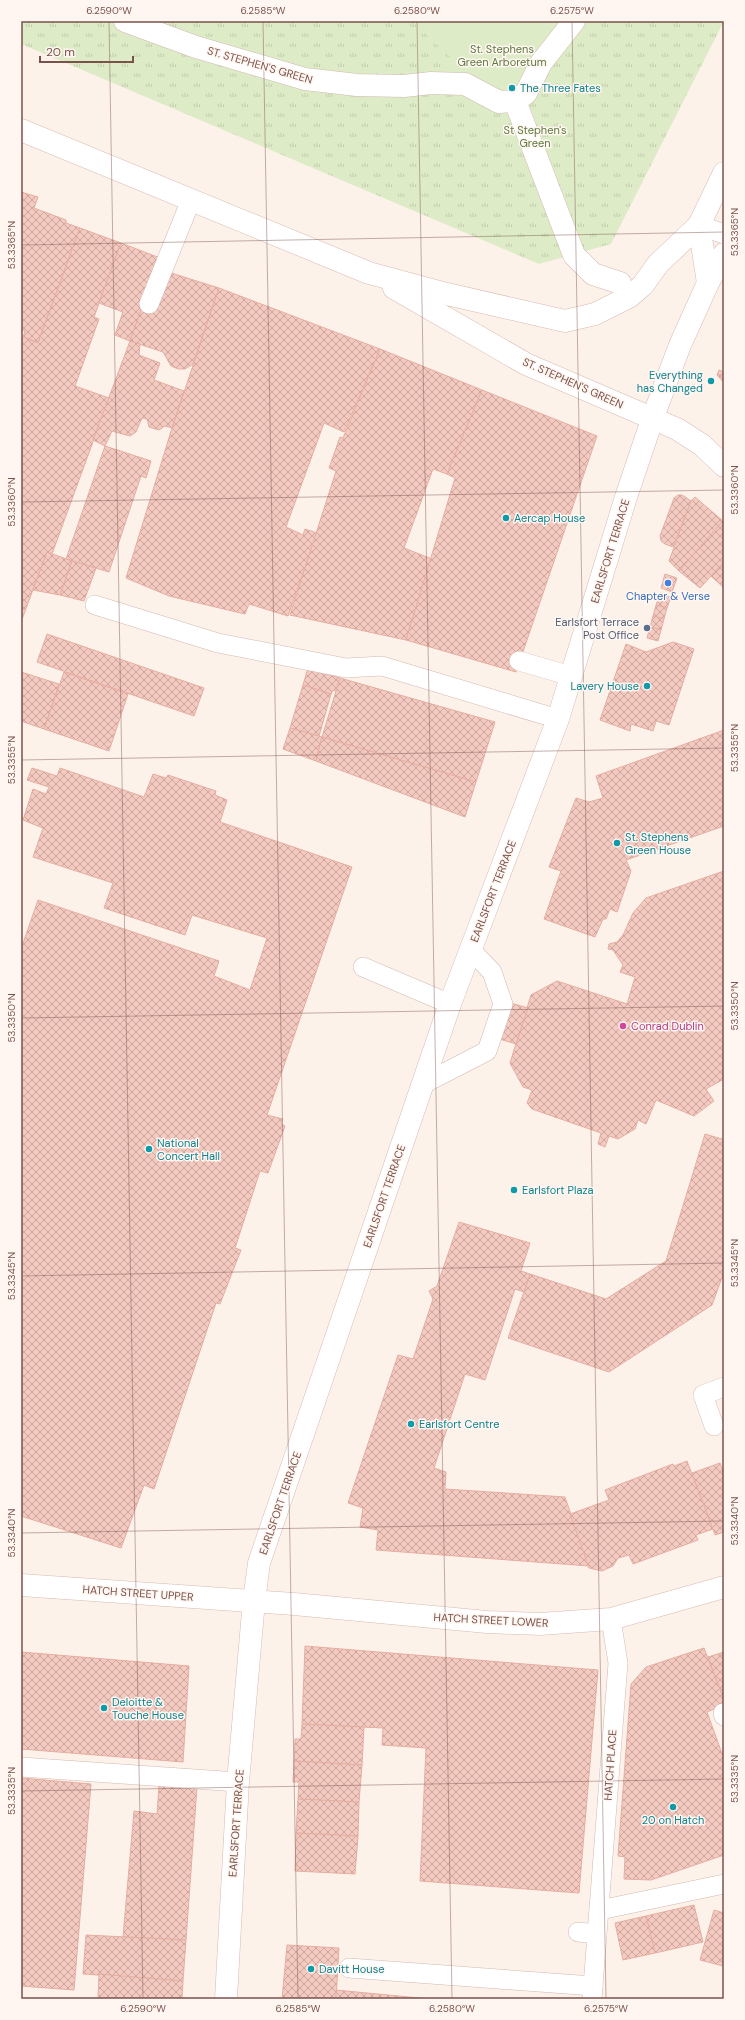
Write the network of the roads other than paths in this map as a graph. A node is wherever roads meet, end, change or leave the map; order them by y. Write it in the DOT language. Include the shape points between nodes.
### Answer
graph roads {
  1 [pos="125,21"];
  2 [pos="574,21"];
  3 [pos="514,101"];
  4 [pos="21,130"];
  5 [pos="724,173"];
  6 [pos="191,200"];
  7 [pos="699,224"];
  8 [pos="724,234"];
  9 [pos="724,254"];
  10 [pos="369,273"];
  11 [pos="620,283"];
  12 [pos="708,283"];
  13 [pos="149,304"];
  14 [pos="653,417"];
  15 [pos="724,466"];
  16 [pos="95,605"];
  17 [pos="519,661"];
  18 [pos="571,676"];
  19 [pos="558,719"];
  20 [pos="471,950"];
  21 [pos="363,967"];
  22 [pos="450,1004"];
  23 [pos="423,1084"];
  24 [pos="724,1387"];
  25 [pos="714,1426"];
  26 [pos="21,1585"];
  27 [pos="724,1587"];
  28 [pos="254,1601"];
  29 [pos="611,1619"];
  30 [pos="21,1768"];
  31 [pos="238,1782"];
  32 [pos="724,1884"];
  33 [pos="600,1910"];
  34 [pos="578,1932"];
  35 [pos="597,1934"];
  36 [pos="349,1968"];
  37 [pos="593,1993"];
  38 [pos="226,1999"];
  1 -- 3 [label="main road, ST. STEPHEN'S GREEN" via="196,47 305,79 357,85 465,84 499,102"];
  2 -- 3 [label="main road" via="541,63 526,93"];
  3 -- 11 [label="main road" via="574,254 593,274"];
  4 -- 6 [label="main road, ST. STEPHEN'S GREEN"];
  5 -- 7 [label="main road, ST. STEPHEN'S GREEN"];
  6 -- 10 [label="main road, ST. STEPHEN'S GREEN"];
  6 -- 13 [label="lane"];
  7 -- 8 [label="lane"];
  7 -- 10 [label="main road, ST. STEPHEN'S GREEN" via="629,297 595,314 565,321"];
  7 -- 12 [label="main road"];
  9 -- 12 [label="main road"];
  10 -- 14 [label="main road, ST. STEPHEN'S GREEN" via="526,364"];
  12 -- 14 [label="main road" via="680,345"];
  14 -- 15 [label="main road, ST. STEPHEN'S GREEN" via="677,428 702,445"];
  14 -- 18 [label="main road, EARLSFORT TERRACE"];
  16 -- 19 [label="lane" via="218,643 346,668 382,666"];
  17 -- 18 [label="lane"];
  18 -- 19 [label="main road, EARLSFORT TERRACE"];
  19 -- 20 [label="main road, EARLSFORT TERRACE"];
  20 -- 22 [label="main road, EARLSFORT TERRACE"];
  20 -- 23 [label="lane" via="492,972 503,1004 487,1051"];
  21 -- 22 [label="lane"];
  22 -- 23 [label="main road, EARLSFORT TERRACE"];
  23 -- 28 [label="main road, EARLSFORT TERRACE" via="259,1563"];
  24 -- 25 [label="lane" via="703,1395"];
  26 -- 28 [label="main road, HATCH STREET UPPER"];
  27 -- 29 [label="main road, HATCH STREET LOWER" via="640,1613"];
  28 -- 29 [label="main road, HATCH STREET LOWER" via="487,1622 547,1624"];
  28 -- 31 [label="main road, EARLSFORT TERRACE"];
  29 -- 33 [label="lane, HATCH PLACE" via="618,1663"];
  30 -- 31 [label="lane"];
  31 -- 38 [label="main road, EARLSFORT TERRACE"];
  32 -- 33 [label="lane"];
  33 -- 35 [label="lane, HATCH PLACE"];
  34 -- 35 [label="lane"];
  35 -- 37 [label="lane, HATCH PLACE"];
  36 -- 37 [label="lane"];
}
